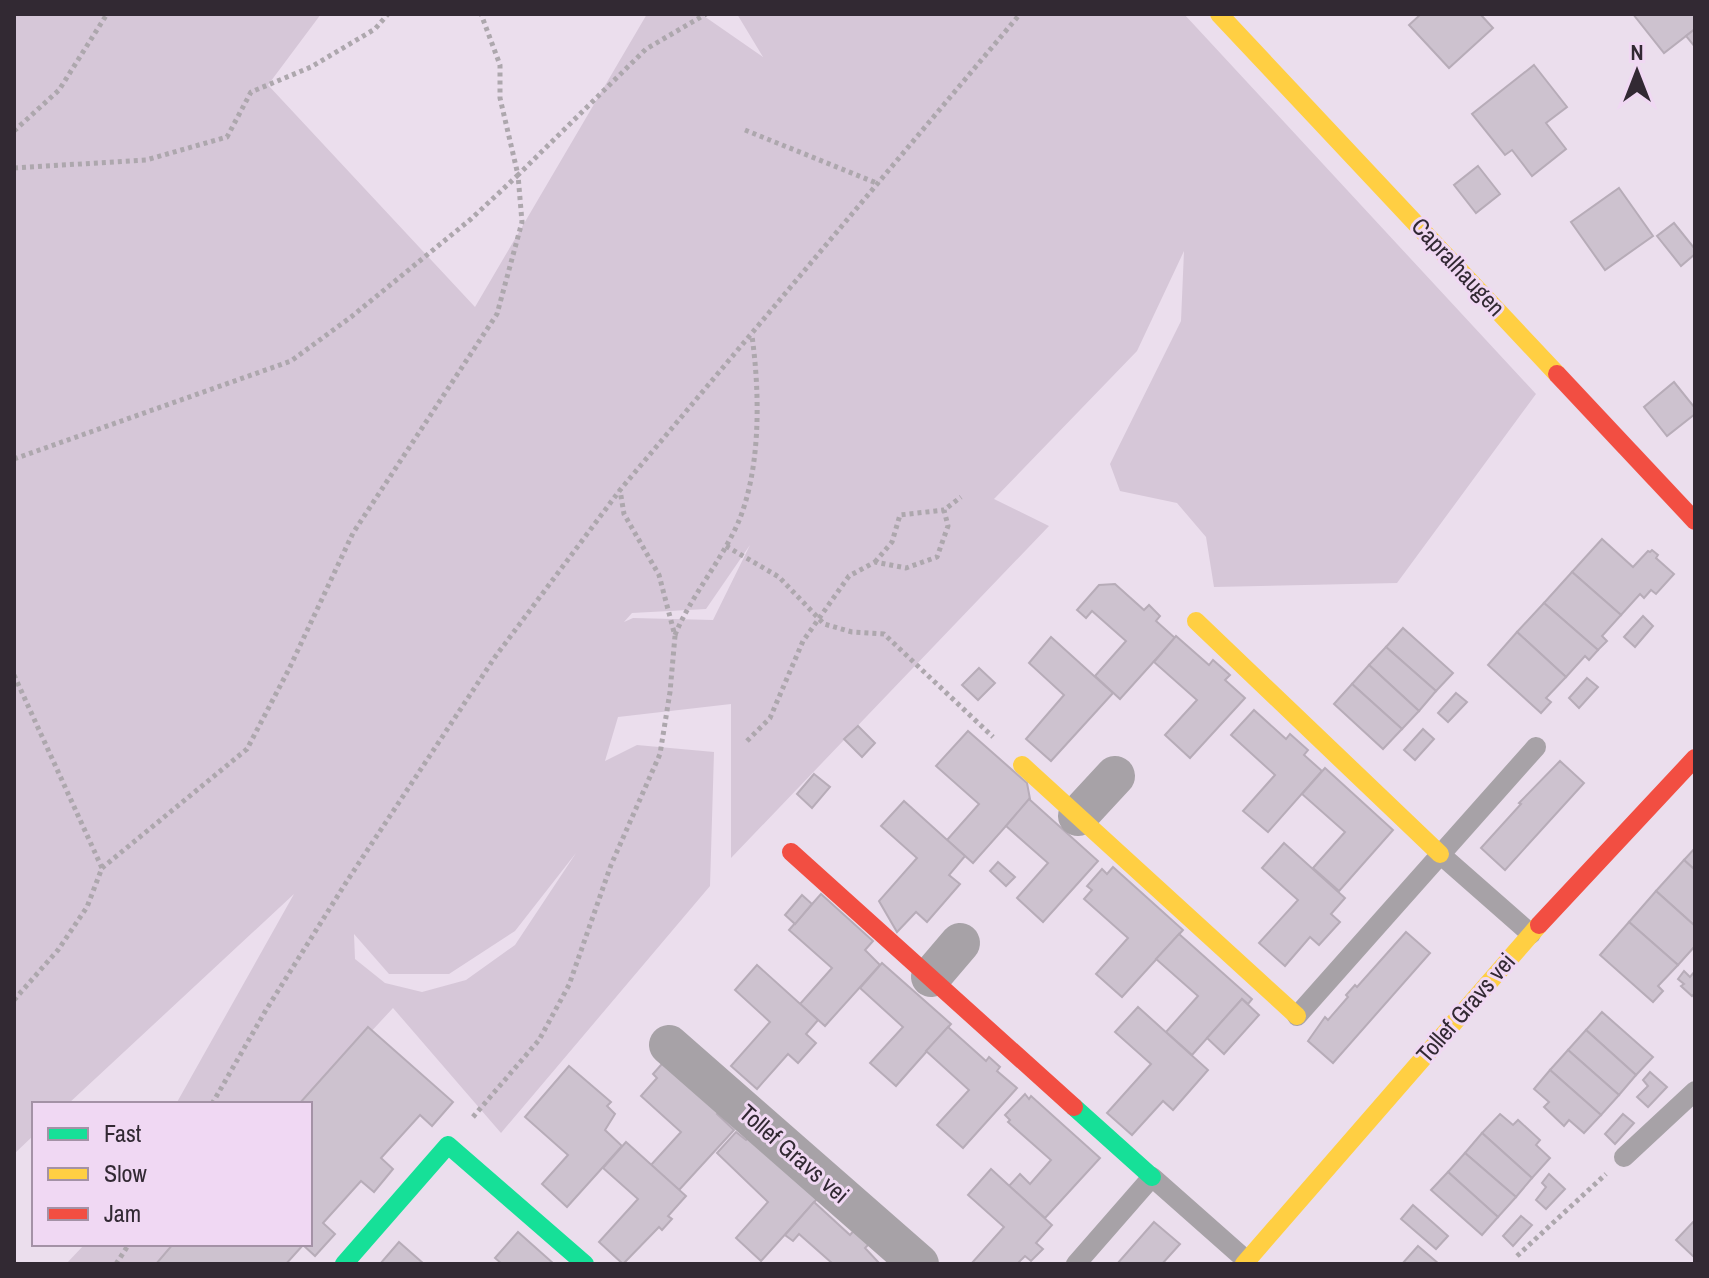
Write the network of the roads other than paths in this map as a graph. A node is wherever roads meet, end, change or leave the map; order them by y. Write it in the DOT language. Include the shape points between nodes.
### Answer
graph roads {
  1 [pos="1219,14"];
  2 [pos="1695,521"];
  3 [pos="1196,621"];
  4 [pos="1536,747"];
  5 [pos="1695,758"];
  6 [pos="1022,765"];
  7 [pos="1115,776"];
  8 [pos="1078,816"];
  9 [pos="791,852"];
  10 [pos="1440,854"];
  11 [pos="1531,934"];
  12 [pos="960,943"];
  13 [pos="931,977"];
  14 [pos="1297,1016"];
  15 [pos="669,1045"];
  16 [pos="1695,1091"];
  17 [pos="1624,1157"];
  18 [pos="1152,1177"];
  19 [pos="1246,1263"];
  20 [pos="344,1264"];
  21 [pos="585,1264"];
  22 [pos="919,1264"];
  23 [pos="1076,1264"];
  1 -- 2 [label="street, Capralhaugen"];
  3 -- 10 [label="street"];
  4 -- 10 [label="lane"];
  5 -- 11 [label="street, Tollef Gravs vei"];
  6 -- 8 [label="street"];
  7 -- 8 [label="street"];
  8 -- 14 [label="street"];
  9 -- 13 [label="street"];
  10 -- 11 [label="lane"];
  10 -- 14 [label="lane"];
  11 -- 19 [label="street, Tollef Gravs vei"];
  12 -- 13 [label="street"];
  13 -- 18 [label="street"];
  15 -- 22 [label="street, Tollef Gravs vei"];
  16 -- 17 [label="lane"];
  18 -- 19 [label="lane"];
  18 -- 23 [label="lane"];
  20 -- 21 [label="street" via="448,1145"];
}
